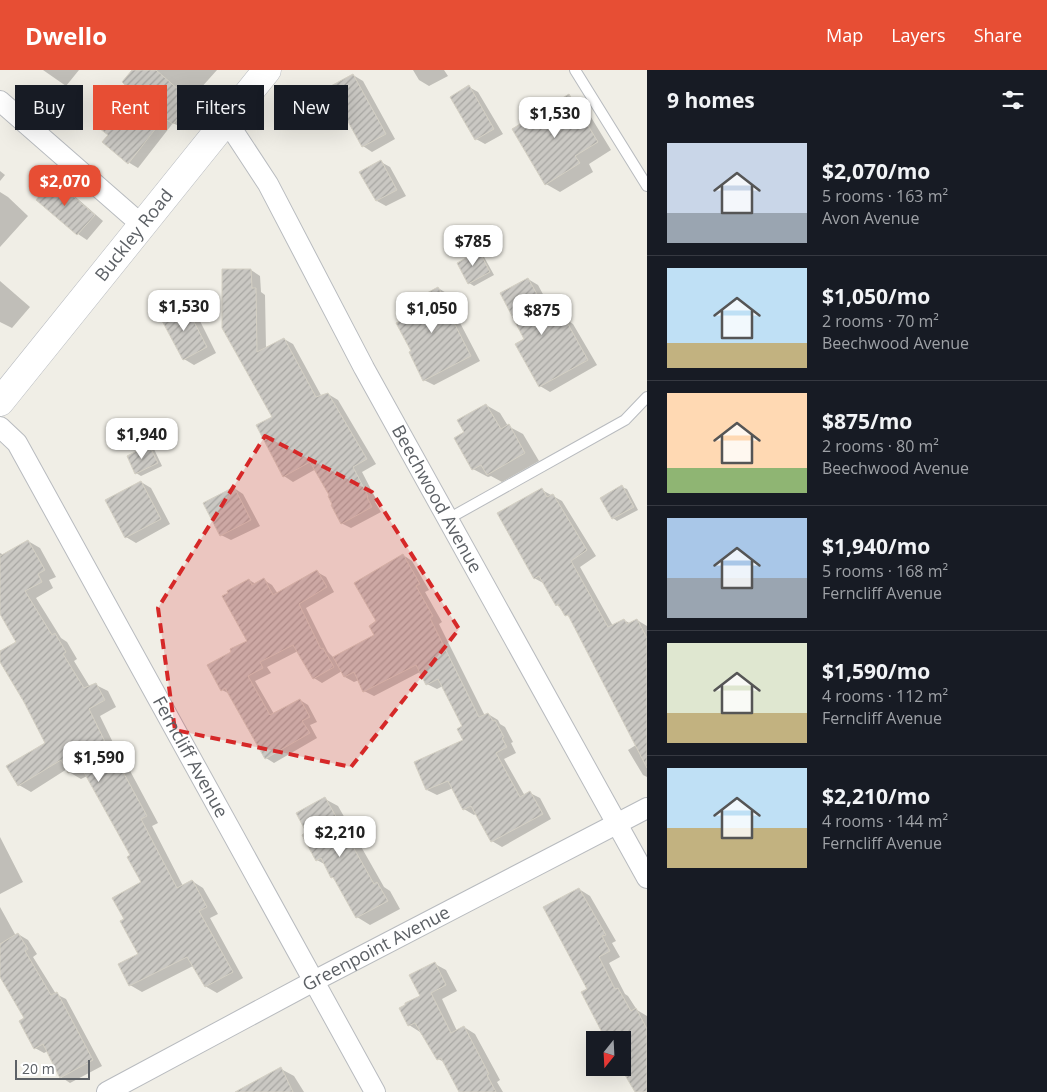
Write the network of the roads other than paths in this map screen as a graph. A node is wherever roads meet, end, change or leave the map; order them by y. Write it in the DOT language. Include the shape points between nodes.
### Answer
graph roads {
  1 [pos="267,70"];
  2 [pos="575,70"];
  3 [pos="255,85"];
  4 [pos="0,101"];
  5 [pos="218,130"];
  6 [pos="233,130"];
  7 [pos="647,186"];
  8 [pos="143,226"];
  9 [pos="647,398"];
  10 [pos="0,402"];
  11 [pos="0,427"];
  12 [pos="448,519"];
  13 [pos="647,808"];
  14 [pos="618,824"];
  15 [pos="647,878"];
  16 [pos="314,981"];
  17 [pos="107,1092"];
  18 [pos="375,1092"];
  1 -- 3 [label="street, Buckley Road"];
  2 -- 7 [label="lane"];
  4 -- 8 [label="street"];
  5 -- 8 [label="street, Buckley Road"];
  6 -- 12 [label="street, Beechwood Avenue" via="268,184 364,368"];
  8 -- 10 [label="street, Buckley Road"];
  9 -- 12 [label="lane" via="625,420"];
  11 -- 16 [label="street, Ferncliff Avenue" via="17,443"];
  12 -- 14 [label="street, Beechwood Avenue"];
  13 -- 14 [label="street, Greenpoint Avenue"];
  14 -- 15 [label="street, Beechwood Avenue"];
  14 -- 16 [label="street, Greenpoint Avenue"];
  16 -- 17 [label="street, Greenpoint Avenue"];
  16 -- 18 [label="street, Ferncliff Avenue"];
}
